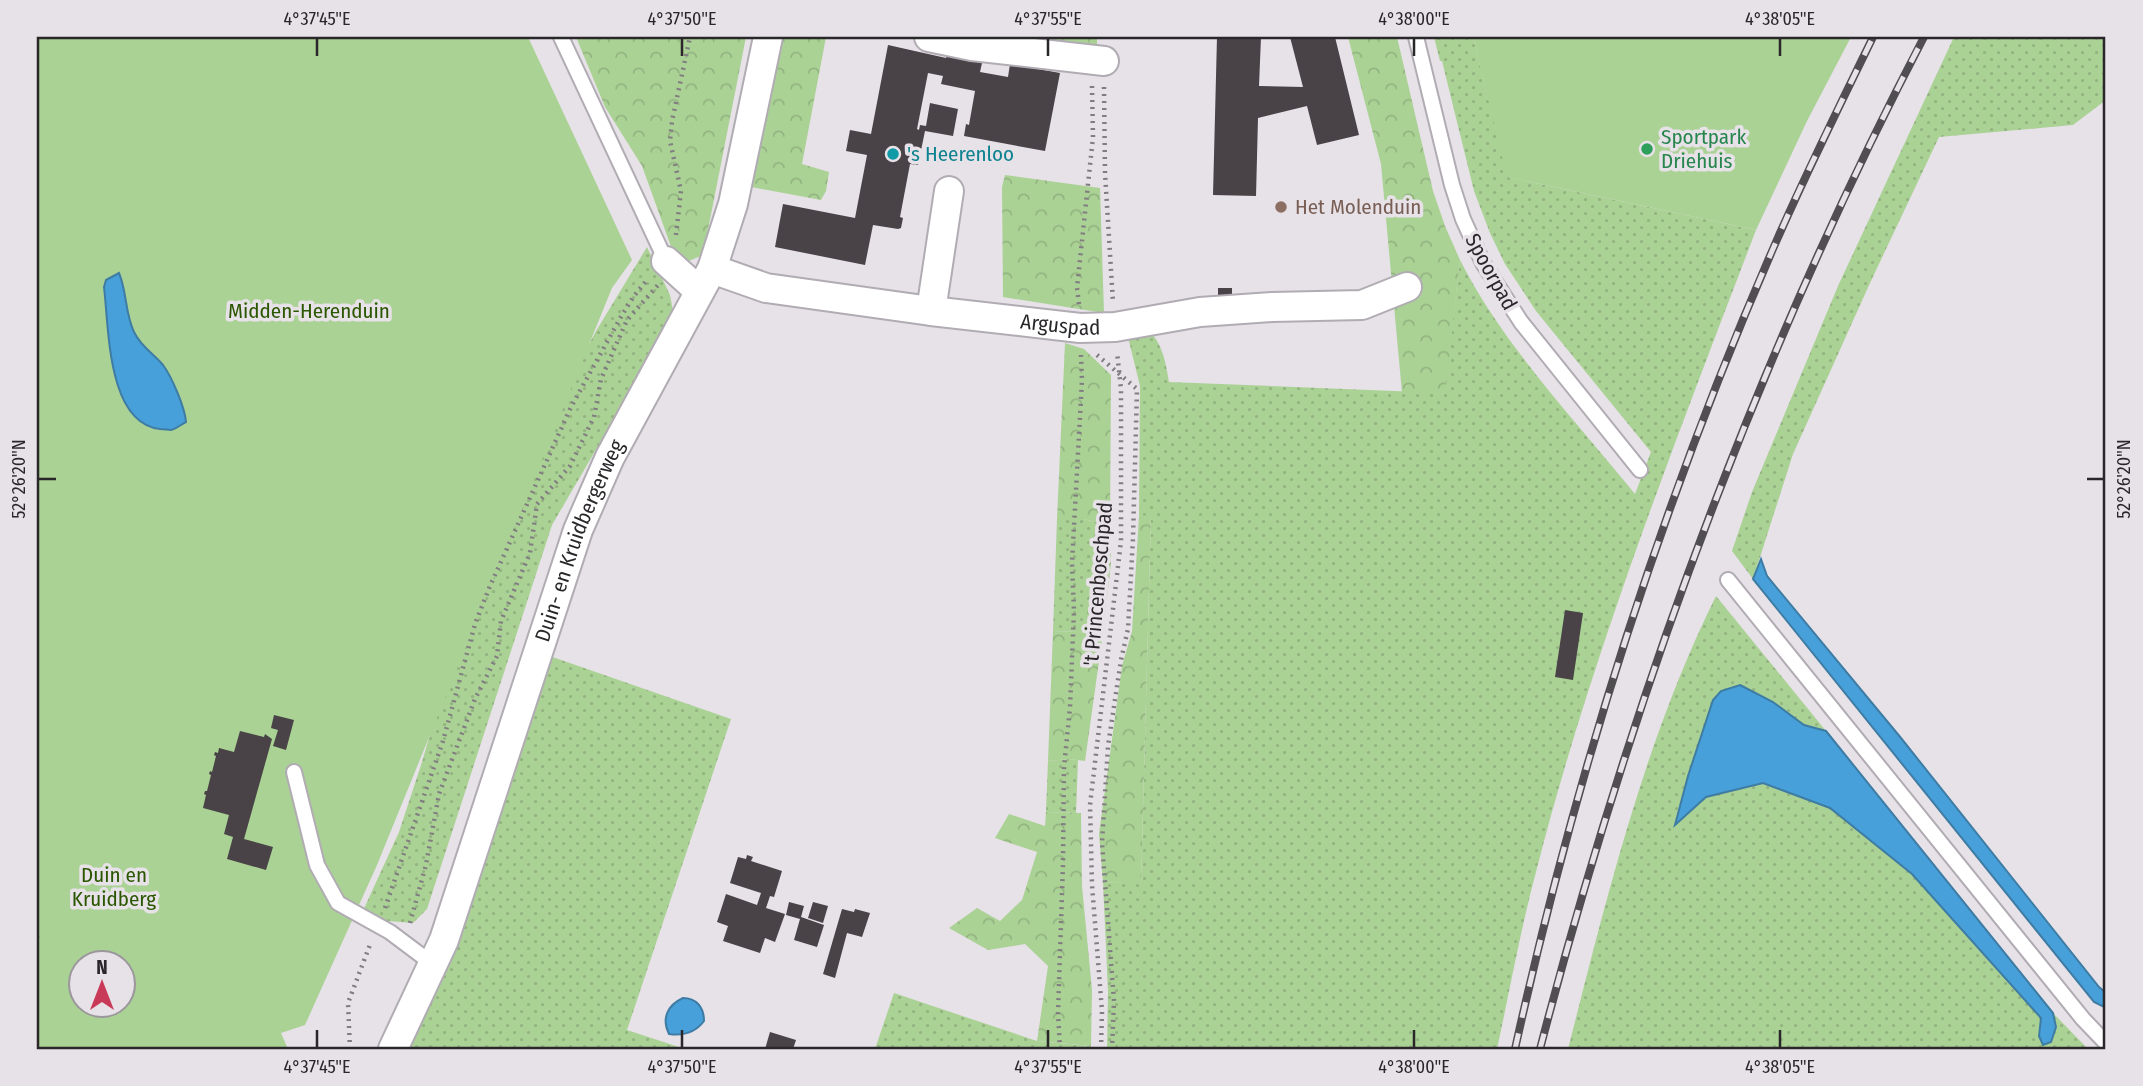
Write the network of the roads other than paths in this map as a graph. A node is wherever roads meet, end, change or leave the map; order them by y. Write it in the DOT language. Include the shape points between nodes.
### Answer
graph roads {
  1 [pos="561,37"];
  2 [pos="768,37"];
  3 [pos="929,37"];
  4 [pos="1416,37"];
  5 [pos="972,41"];
  6 [pos="1097,60"];
  7 [pos="949,191"];
  8 [pos="670,264"];
  9 [pos="706,280"];
  10 [pos="1407,287"];
  11 [pos="931,311"];
  12 [pos="1640,470"];
  13 [pos="1728,580"];
  14 [pos="294,772"];
  15 [pos="426,959"];
  16 [pos="2106,1043"];
  17 [pos="393,1049"];
  1 -- 8 [label="lane"];
  2 -- 9 [label="street, Duin- en Kruidbergerweg" via="733,204"];
  3 -- 5 [label="street"];
  4 -- 12 [label="lane, Spoorpad" via="1452,186 1477,252 1521,323"];
  5 -- 6 [label="street"];
  7 -- 11 [label="street"];
  8 -- 9 [label="street"];
  9 -- 11 [label="street, Arguspad"];
  9 -- 17 [label="street, Duin- en Kruidbergerweg" via="610,457 578,530 444,940"];
  10 -- 11 [label="street, Arguspad" via="1362,305 1200,312 1080,334"];
  13 -- 16 [label="lane"];
  14 -- 15 [label="lane" via="317,866 338,902"];
}
